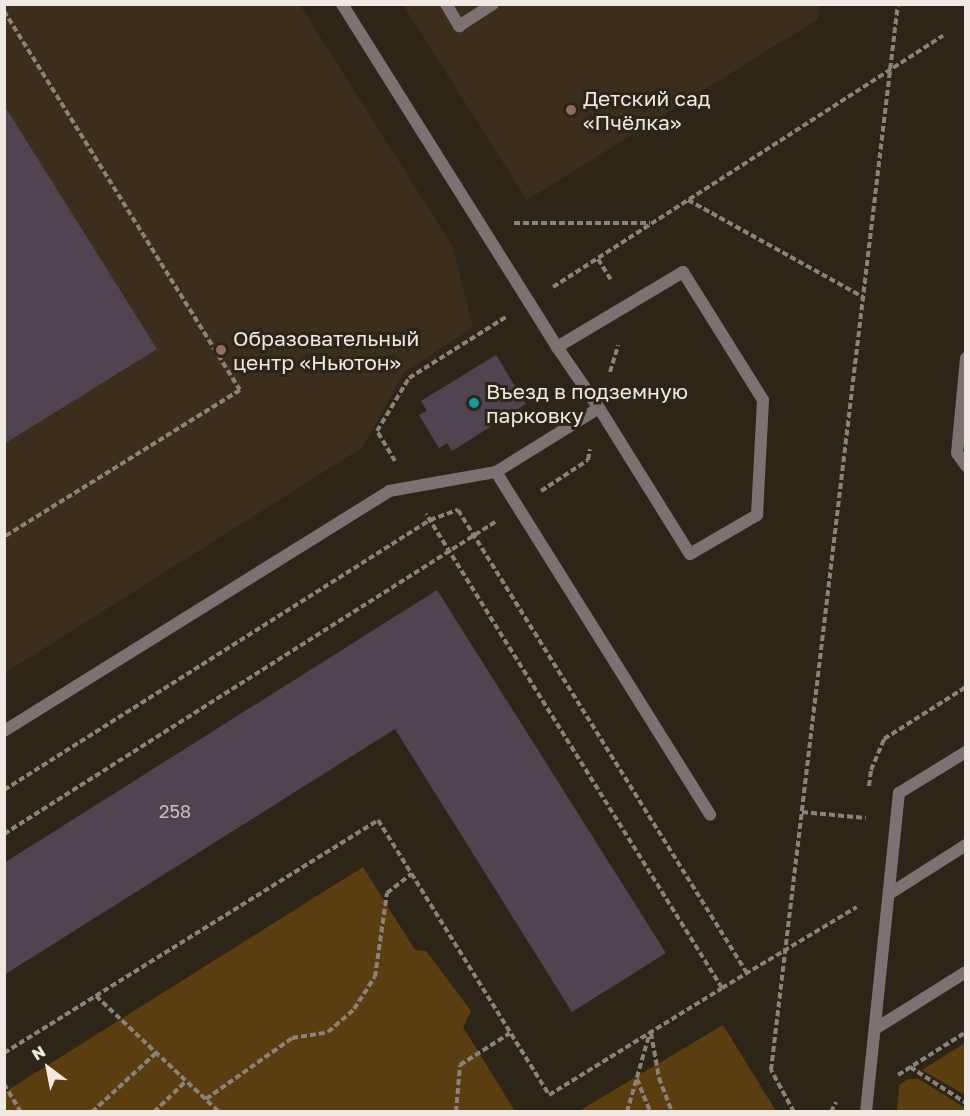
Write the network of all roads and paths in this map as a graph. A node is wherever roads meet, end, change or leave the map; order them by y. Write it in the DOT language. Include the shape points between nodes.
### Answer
graph roads {
  1 [pos="342,4"];
  2 [pos="446,4"];
  3 [pos="493,4"];
  4 [pos="898,4"];
  5 [pos="4,11"];
  6 [pos="943,36"];
  7 [pos="891,70"];
  8 [pos="688,200"];
  9 [pos="513,223"];
  10 [pos="651,224"];
  11 [pos="597,259"];
  12 [pos="863,297"];
  13 [pos="529,303"];
  14 [pos="627,305"];
  15 [pos="557,347"];
  16 [pos="966,358"];
  17 [pos="598,408"];
  18 [pos="966,466"];
  19 [pos="496,472"];
  20 [pos="411,488"];
  21 [pos="518,507"];
  22 [pos="430,520"];
  23 [pos="474,535"];
  24 [pos="4,537"];
  25 [pos="450,552"];
  26 [pos="4,731"];
  27 [pos="966,752"];
  28 [pos="4,790"];
  29 [pos="802,812"];
  30 [pos="710,815"];
  31 [pos="866,818"];
  32 [pos="4,834"];
  33 [pos="966,845"];
  34 [pos="411,874"];
  35 [pos="889,894"];
  36 [pos="858,906"];
  37 [pos="786,950"];
  38 [pos="966,972"];
  39 [pos="747,974"];
  40 [pos="722,988"];
  41 [pos="96,996"];
  42 [pos="875,1029"];
  43 [pos="651,1032"];
  44 [pos="966,1032"];
  45 [pos="510,1033"];
  46 [pos="4,1053"];
  47 [pos="156,1053"];
  48 [pos="910,1067"];
  49 [pos="637,1078"];
  50 [pos="894,1078"];
  51 [pos="185,1082"];
  52 [pos="4,1084"];
  53 [pos="206,1099"];
  54 [pos="966,1103"];
  55 [pos="21,1112"];
  56 [pos="92,1112"];
  57 [pos="154,1112"];
  58 [pos="219,1112"];
  59 [pos="456,1112"];
  60 [pos="627,1112"];
  61 [pos="650,1112"];
  62 [pos="672,1112"];
  63 [pos="794,1112"];
  64 [pos="866,1112"];
  1 -- 13 [label="lane"];
  2 -- 3 [label="lane" via="459,26"];
  4 -- 7 [label="path"];
  5 -- 24 [label="path" via="240,390"];
  6 -- 7 [label="path"];
  7 -- 8 [label="path"];
  7 -- 12 [label="path"];
  8 -- 10 [label="path"];
  8 -- 12 [label="path"];
  9 -- 10 [label="path"];
  10 -- 11 [label="path"];
  11 -- 13 [label="path"];
  11 -- 14 [label="path"];
  12 -- 29 [label="path"];
  13 -- 15 [label="lane"];
  13 -- 20 [label="path" via="409,378 377,431"];
  14 -- 15 [label="lane"];
  14 -- 17 [label="path" via="641,328 618,345"];
  14 -- 17 [label="lane" via="683,272 763,400 757,514 690,554"];
  15 -- 17 [label="lane"];
  16 -- 18 [label="lane" via="957,453"];
  17 -- 19 [label="lane"];
  17 -- 21 [label="path" via="588,460"];
  19 -- 20 [label="lane"];
  19 -- 21 [label="lane"];
  20 -- 22 [label="path"];
  20 -- 26 [label="lane" via="389,491"];
  21 -- 23 [label="path"];
  21 -- 30 [label="lane"];
  22 -- 23 [label="path" via="458,510"];
  22 -- 25 [label="path"];
  22 -- 28 [label="path"];
  23 -- 25 [label="path"];
  23 -- 39 [label="path"];
  25 -- 32 [label="path"];
  25 -- 40 [label="path"];
  27 -- 35 [label="lane" via="899,793"];
  29 -- 31 [label="path"];
  29 -- 37 [label="path"];
  33 -- 35 [label="lane"];
  34 -- 41 [label="path" via="378,820"];
  34 -- 45 [label="path"];
  34 -- 53 [label="path" via="387,893 375,977 354,1009 328,1032 292,1038"];
  35 -- 42 [label="lane"];
  36 -- 37 [label="path"];
  37 -- 39 [label="path"];
  37 -- 63 [label="path" via="771,1070"];
  38 -- 42 [label="lane"];
  39 -- 40 [label="path"];
  40 -- 43 [label="path"];
  41 -- 46 [label="path"];
  41 -- 47 [label="path"];
  42 -- 64 [label="lane"];
  43 -- 45 [label="path" via="549,1095"];
  43 -- 49 [label="path"];
  43 -- 62 [label="path" via="659,1078"];
  44 -- 48 [label="path"];
  45 -- 59 [label="path" via="460,1065"];
  47 -- 51 [label="path"];
  47 -- 56 [label="path"];
  48 -- 50 [label="path"];
  48 -- 54 [label="path"];
  49 -- 60 [label="path"];
  49 -- 61 [label="path"];
  51 -- 53 [label="path"];
  51 -- 57 [label="path"];
  52 -- 55 [label="path"];
  53 -- 58 [label="path"];
}
